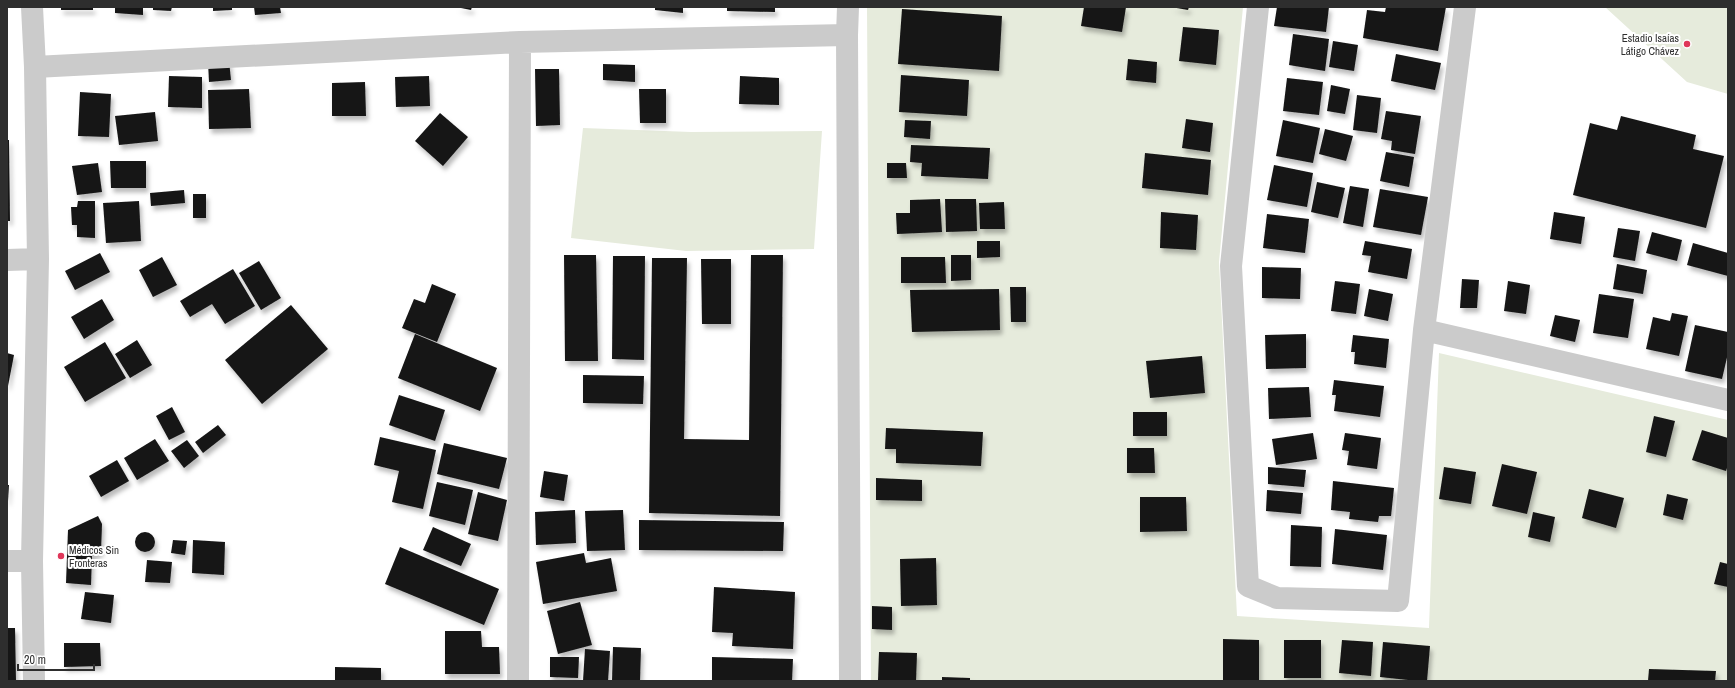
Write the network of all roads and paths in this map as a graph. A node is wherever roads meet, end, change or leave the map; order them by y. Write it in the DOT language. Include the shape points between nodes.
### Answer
graph roads {
  1 [pos="32,7"];
  2 [pos="848,7"];
  3 [pos="1258,7"];
  4 [pos="1465,7"];
  5 [pos="847,35"];
  6 [pos="520,42"];
  7 [pos="35,67"];
  8 [pos="38,259"];
  9 [pos="7,260"];
  10 [pos="1424,330"];
  11 [pos="1728,400"];
  12 [pos="32,560"];
  13 [pos="7,561"];
  14 [pos="34,681"];
  15 [pos="518,681"];
  16 [pos="850,681"];
  1 -- 7 [label="street"];
  2 -- 5 [label="street"];
  3 -- 10 [label="street" via="1231,266 1248,586 1277,598 1398,601"];
  4 -- 10 [label="street"];
  5 -- 6 [label="street"];
  5 -- 16 [label="street"];
  6 -- 7 [label="street"];
  6 -- 15 [label="street"];
  7 -- 8 [label="street"];
  8 -- 9 [label="street"];
  8 -- 12 [label="street"];
  10 -- 11 [label="street"];
  12 -- 13 [label="street"];
  12 -- 14 [label="street"];
}
